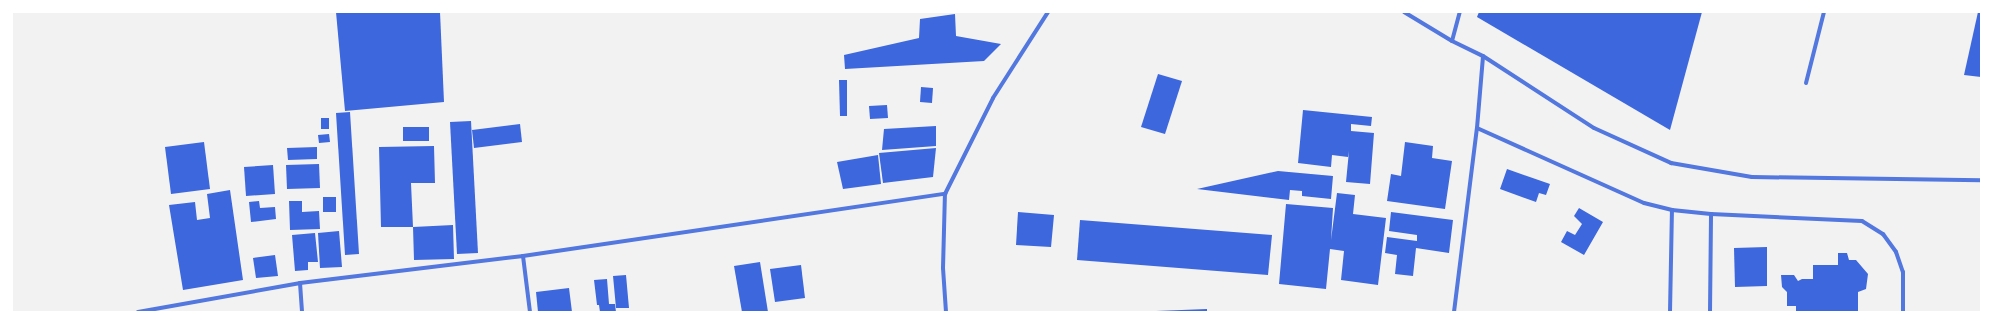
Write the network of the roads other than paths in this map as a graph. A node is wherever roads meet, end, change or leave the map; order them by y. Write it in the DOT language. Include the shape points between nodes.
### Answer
graph roads {
  1 [pos="1048,12"];
  2 [pos="1404,12"];
  3 [pos="1460,12"];
  4 [pos="1824,12"];
  5 [pos="1452,41"];
  6 [pos="1483,56"];
  7 [pos="1806,83"];
  8 [pos="1477,128"];
  9 [pos="1981,180"];
  10 [pos="945,194"];
  11 [pos="1672,210"];
  12 [pos="1711,214"];
  13 [pos="523,256"];
  14 [pos="300,283"];
  15 [pos="138,312"];
  16 [pos="302,312"];
  17 [pos="530,312"];
  18 [pos="946,312"];
  19 [pos="1454,312"];
  20 [pos="1670,312"];
  21 [pos="1710,312"];
  22 [pos="1903,312"];
  1 -- 10 [label="street" via="993,98"];
  2 -- 5 [label="street"];
  3 -- 5 [label="street"];
  4 -- 7 [label="street"];
  5 -- 6 [label="street"];
  6 -- 8 [label="street"];
  6 -- 9 [label="street" via="1594,128 1671,163 1752,177"];
  8 -- 11 [label="street" via="1644,203"];
  8 -- 19 [label="street"];
  10 -- 13 [label="street"];
  10 -- 18 [label="street" via="943,268"];
  11 -- 12 [label="street"];
  11 -- 20 [label="street"];
  12 -- 21 [label="street"];
  12 -- 22 [label="street" via="1862,221 1883,234 1896,252 1903,272"];
  13 -- 14 [label="street"];
  13 -- 17 [label="street"];
  14 -- 15 [label="street"];
  14 -- 16 [label="street"];
}
